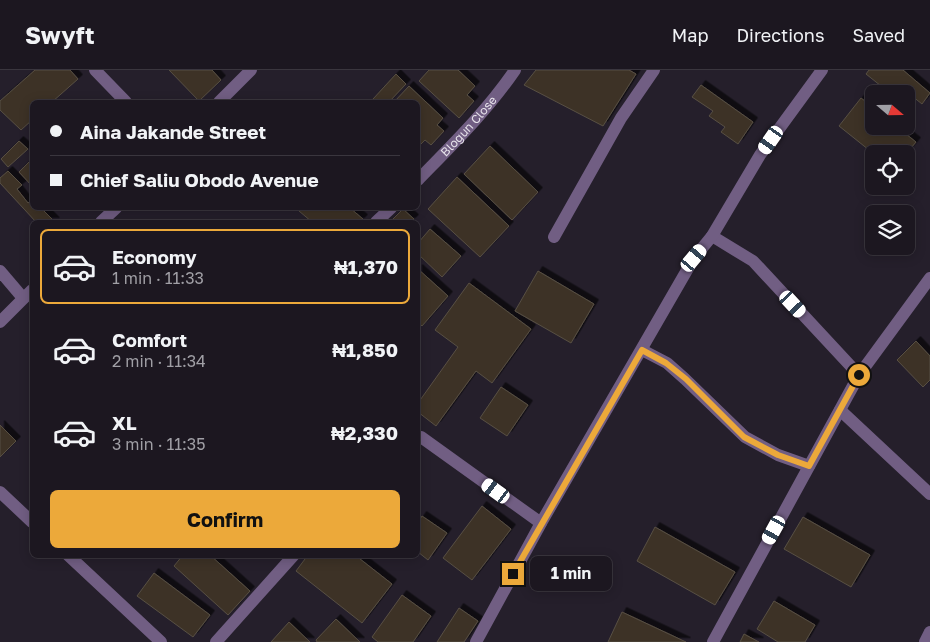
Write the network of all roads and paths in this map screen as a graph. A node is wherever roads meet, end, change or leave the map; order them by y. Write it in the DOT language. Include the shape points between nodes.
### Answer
graph roads {
  1 [pos="95,70"];
  2 [pos="251,70"];
  3 [pos="515,70"];
  4 [pos="654,70"];
  5 [pos="822,70"];
  6 [pos="124,100"];
  7 [pos="221,100"];
  8 [pos="420,178"];
  9 [pos="114,210"];
  10 [pos="389,210"];
  11 [pos="103,220"];
  12 [pos="378,220"];
  13 [pos="712,236"];
  14 [pos="554,237"];
  15 [pos="0,271"];
  16 [pos="930,278"];
  17 [pos="28,294"];
  18 [pos="0,322"];
  19 [pos="642,350"];
  20 [pos="859,375"];
  21 [pos="840,410"];
  22 [pos="420,437"];
  23 [pos="809,466"];
  24 [pos="0,492"];
  25 [pos="930,494"];
  26 [pos="30,520"];
  27 [pos="541,523"];
  28 [pos="71,558"];
  29 [pos="291,558"];
  30 [pos="930,632"];
  31 [pos="161,642"];
  32 [pos="216,642"];
  33 [pos="476,642"];
  34 [pos="713,642"];
  35 [pos="925,642"];
  1 -- 6 [label="street"];
  2 -- 7 [label="street"];
  3 -- 8 [label="street, Blogun Close" via="498,96"];
  4 -- 14 [label="street" via="621,118"];
  5 -- 13 [label="street" via="760,155"];
  9 -- 11 [label="street"];
  10 -- 12 [label="street"];
  13 -- 19 [label="street" via="694,258"];
  13 -- 20 [label="street" via="754,261"];
  15 -- 17 [label="street"];
  16 -- 20 [label="street"];
  17 -- 18 [label="street"];
  19 -- 23 [label="street" via="673,368 744,437 778,455"];
  19 -- 27 [label="street"];
  20 -- 21 [label="street"];
  21 -- 23 [label="street"];
  21 -- 25 [label="street"];
  22 -- 27 [label="street"];
  23 -- 34 [label="street"];
  24 -- 26 [label="street"];
  27 -- 33 [label="street"];
  28 -- 31 [label="street"];
  29 -- 32 [label="street"];
  30 -- 35 [label="street"];
}
